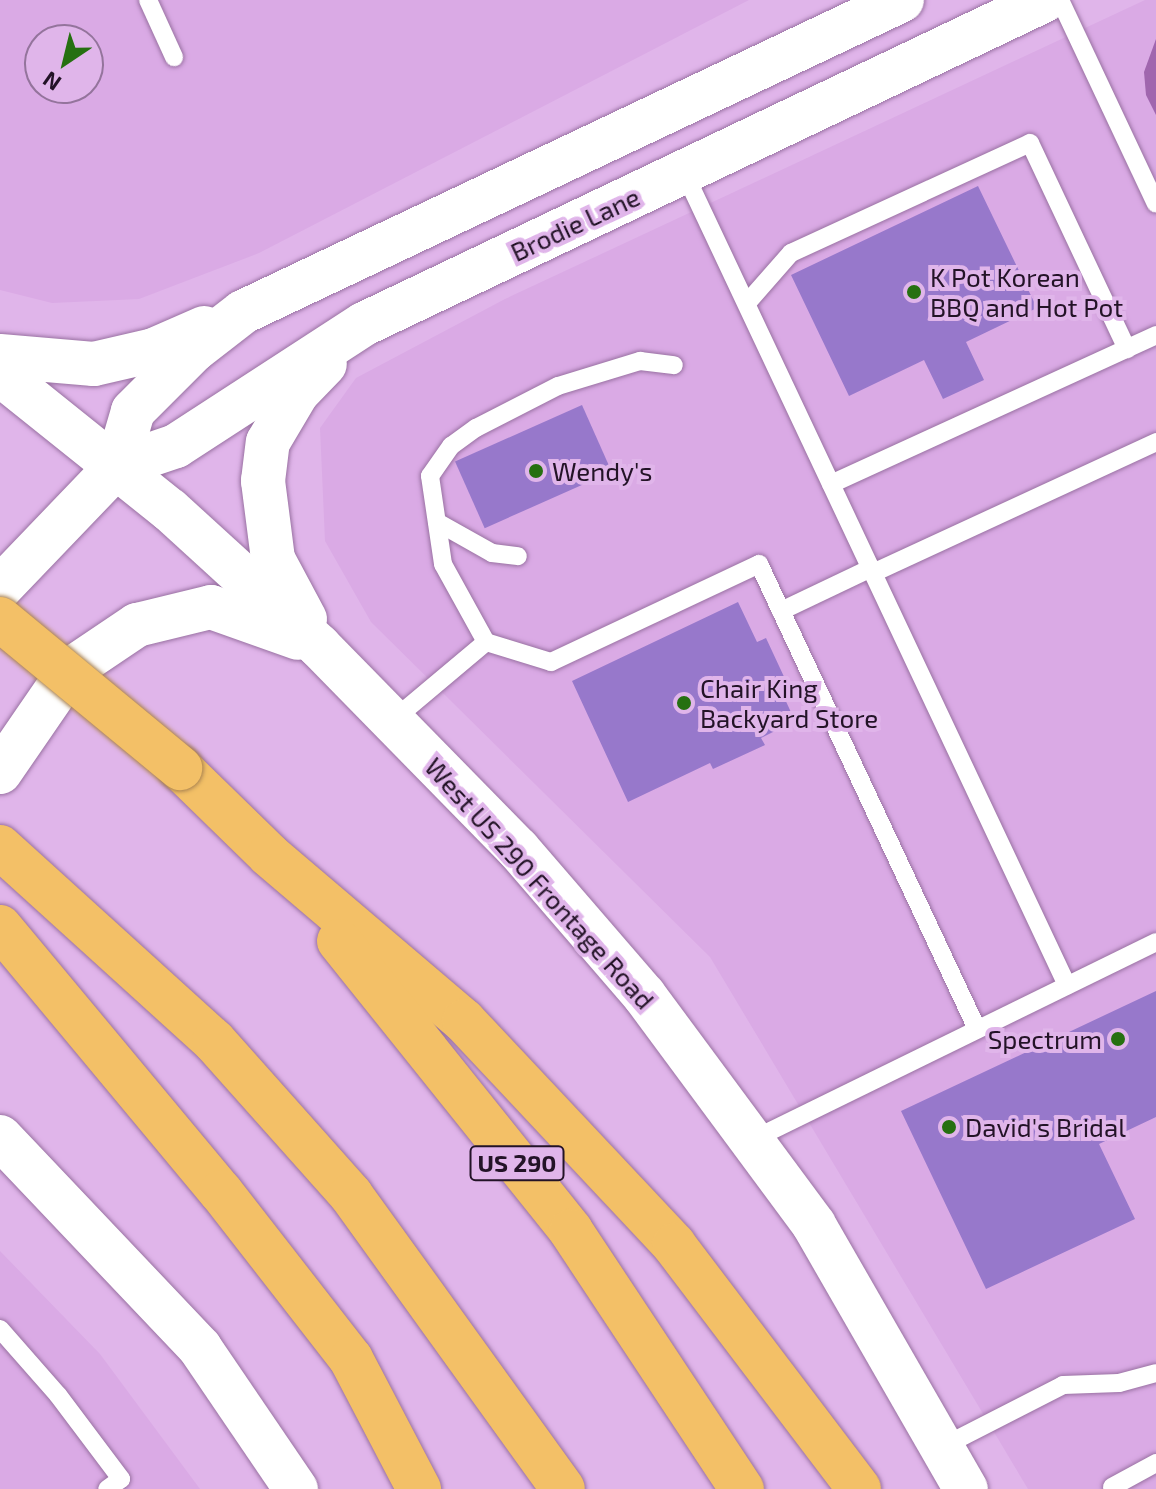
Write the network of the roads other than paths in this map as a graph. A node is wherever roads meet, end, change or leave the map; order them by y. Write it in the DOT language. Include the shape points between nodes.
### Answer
graph roads {
  1 [pos="148,0"];
  2 [pos="902,0"];
  3 [pos="1045,0"];
  4 [pos="1060,0"];
  5 [pos="174,57"];
  6 [pos="684,172"];
  7 [pos="1156,204"];
  8 [pos="747,303"];
  9 [pos="243,312"];
  10 [pos="364,324"];
  11 [pos="1156,335"];
  12 [pos="1127,349"];
  13 [pos="0,356"];
  14 [pos="674,365"];
  15 [pos="0,374"];
  16 [pos="1156,442"];
  17 [pos="117,466"];
  18 [pos="831,484"];
  19 [pos="437,522"];
  20 [pos="518,556"];
  21 [pos="872,571"];
  22 [pos="0,588"];
  23 [pos="781,611"];
  24 [pos="0,619"];
  25 [pos="486,642"];
  26 [pos="319,646"];
  27 [pos="392,721"];
  28 [pos="0,772"];
  29 [pos="0,847"];
  30 [pos="269,855"];
  31 [pos="0,927"];
  32 [pos="1156,942"];
  33 [pos="1067,985"];
  34 [pos="977,1029"];
  35 [pos="0,1137"];
  36 [pos="752,1140"];
  37 [pos="0,1329"];
  38 [pos="1156,1373"];
  39 [pos="944,1446"];
  40 [pos="1156,1463"];
  41 [pos="1111,1488"];
  42 [pos="107,1489"];
  43 [pos="296,1489"];
  44 [pos="419,1489"];
  45 [pos="563,1489"];
  46 [pos="742,1489"];
  47 [pos="859,1489"];
  48 [pos="966,1489"];
  1 -- 5 [label="lane"];
  2 -- 9 [label="main road, Brodie Lane"];
  3 -- 6 [label="main road, Brodie Lane"];
  4 -- 7 [label="lane"];
  6 -- 8 [label="lane"];
  6 -- 10 [label="main road, Brodie Lane"];
  8 -- 12 [label="lane" via="791,253 1030,143"];
  8 -- 18 [label="lane"];
  9 -- 13 [label="main road" via="154,350 94,364"];
  9 -- 17 [label="main road, Brodie Lane" via="194,350 133,411"];
  10 -- 17 [label="main road, Brodie Lane" via="176,446"];
  10 -- 26 [label="main road" via="297,393 267,450 263,481 273,559"];
  11 -- 12 [label="lane"];
  12 -- 18 [label="lane"];
  14 -- 19 [label="lane" via="640,361 558,386 476,428 451,446 430,476"];
  15 -- 17 [label="main road, West US 290 Frontage Road"];
  16 -- 21 [label="lane"];
  17 -- 22 [label="main road, Brodie Lane"];
  17 -- 26 [label="main road, West US 290 Frontage Road"];
  18 -- 21 [label="lane"];
  19 -- 20 [label="lane" via="492,553"];
  19 -- 25 [label="lane" via="443,564"];
  21 -- 23 [label="lane"];
  21 -- 33 [label="lane"];
  23 -- 25 [label="lane" via="759,564 551,662"];
  23 -- 34 [label="lane"];
  24 -- 30 [label="highway, US 290, bridge" via="180,768"];
  25 -- 27 [label="lane"];
  26 -- 27 [label="main road, West US 290 Frontage Road"];
  26 -- 28 [label="main road" via="211,607 137,625 70,670"];
  27 -- 36 [label="main road, West US 290 Frontage Road" via="518,849 635,984"];
  29 -- 45 [label="highway" via="214,1041 351,1195"];
  30 -- 46 [label="highway, US 290" via="571,1231"];
  30 -- 47 [label="highway" via="464,1021 674,1245"];
  31 -- 44 [label="highway" via="221,1192 351,1359"];
  32 -- 33 [label="lane"];
  33 -- 34 [label="lane"];
  34 -- 36 [label="lane"];
  35 -- 43 [label="main road" via="200,1348"];
  36 -- 39 [label="main road, West US 290 Frontage Road" via="814,1225"];
  37 -- 42 [label="lane" via="121,1479"];
  38 -- 39 [label="lane" via="1119,1383 1063,1385"];
  39 -- 48 [label="main road, West US 290 Frontage Road"];
  40 -- 41 [label="lane"];
}
